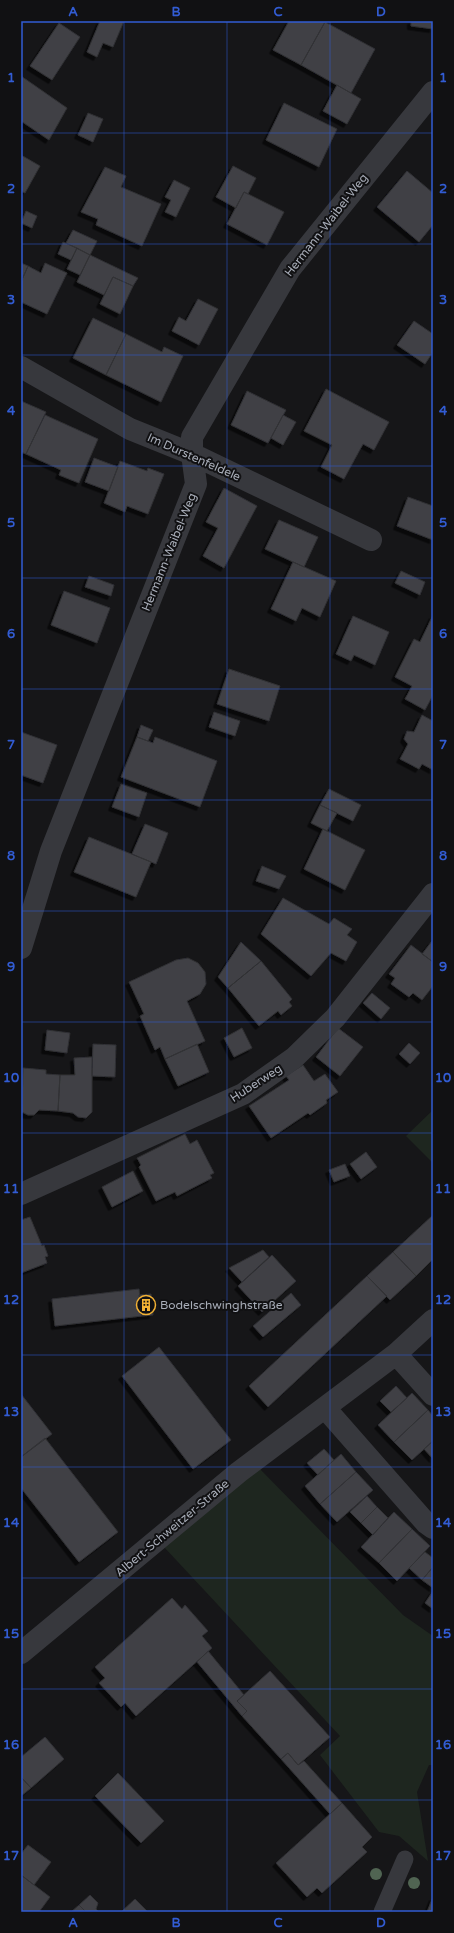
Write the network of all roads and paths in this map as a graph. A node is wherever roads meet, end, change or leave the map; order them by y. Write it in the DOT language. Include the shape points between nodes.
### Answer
graph roads {
  1 [pos="433,92"];
  2 [pos="21,367"];
  3 [pos="192,454"];
  4 [pos="372,540"];
  5 [pos="433,894"];
  6 [pos="21,948"];
  7 [pos="21,1194"];
  8 [pos="433,1320"];
  9 [pos="396,1354"];
  10 [pos="433,1395"];
  11 [pos="325,1408"];
  12 [pos="433,1528"];
  13 [pos="21,1653"];
  14 [pos="406,1859"];
  15 [pos="382,1912"];
  1 -- 3 [label="street, Hermann-Waibel-Weg" via="290,269 192,437"];
  2 -- 3 [label="street, Im Durstenfeldele" via="130,429"];
  3 -- 4 [label="street, Im Durstenfeldele"];
  3 -- 6 [label="street, Hermann-Waibel-Weg" via="196,484 51,851"];
  5 -- 7 [label="street, Huberweg" via="335,1018 294,1058 243,1094"];
  8 -- 9 [label="street, Albert-Schweitzer-Straße"];
  9 -- 10 [label="street"];
  9 -- 11 [label="street, Albert-Schweitzer-Straße"];
  11 -- 12 [label="street"];
  11 -- 13 [label="street, Albert-Schweitzer-Straße" via="239,1472"];
  14 -- 15 [label="lane"];
}
